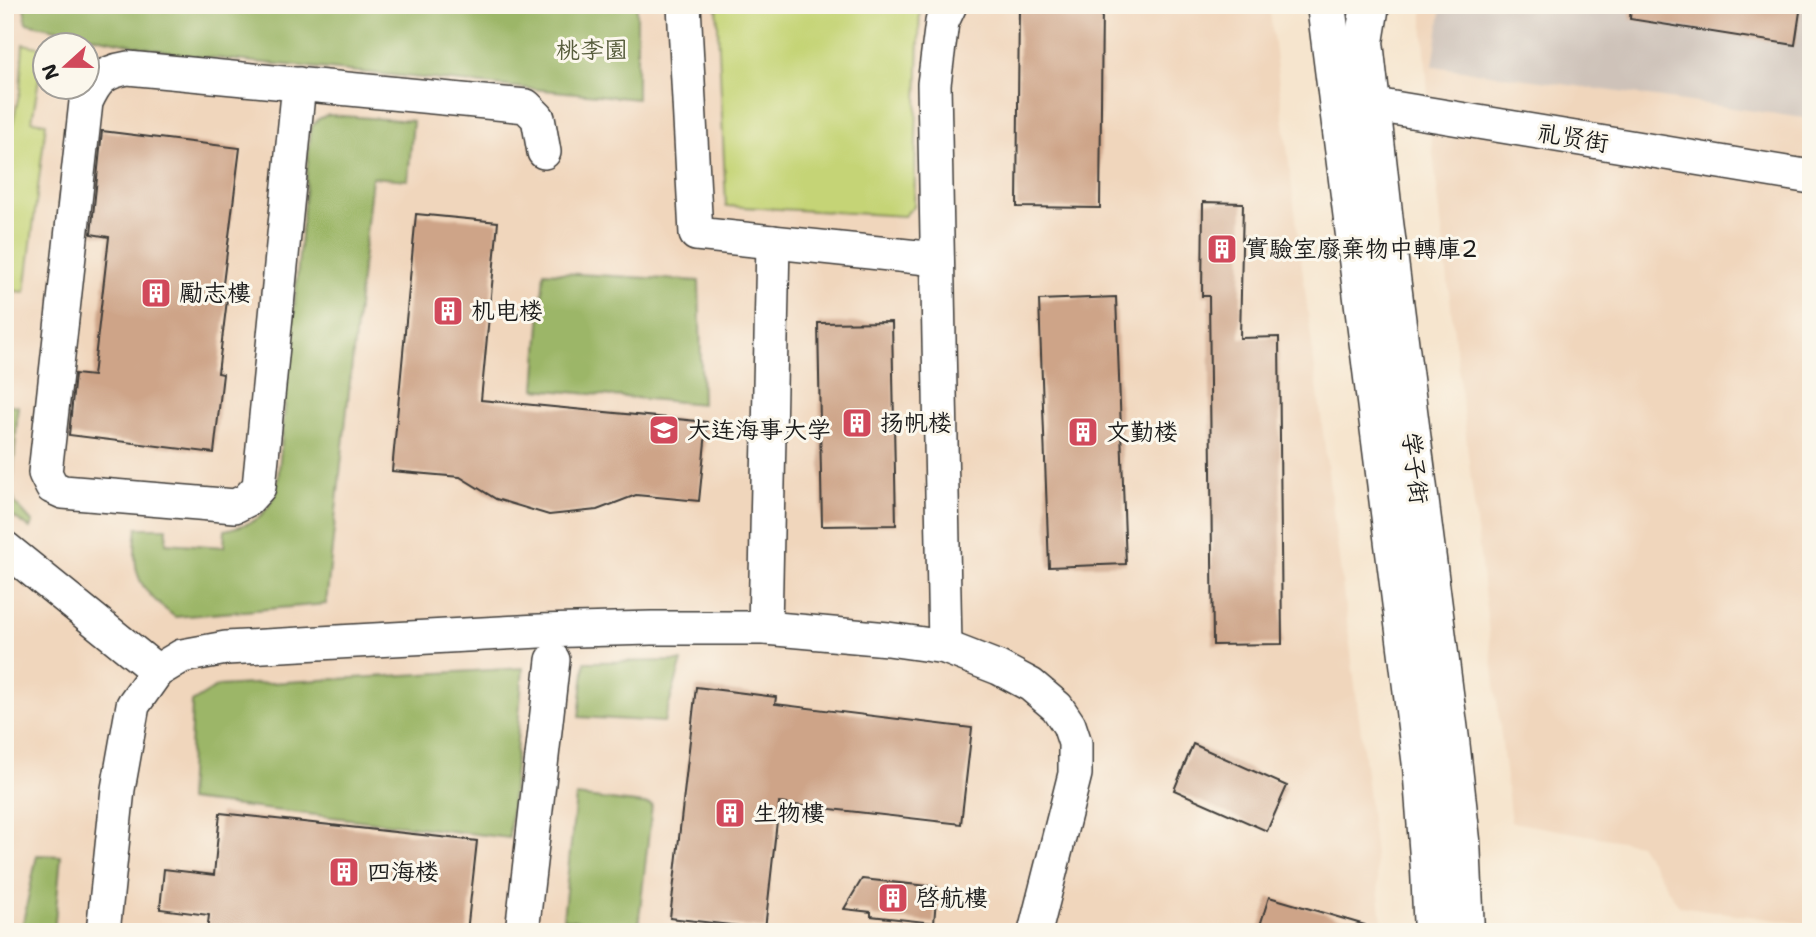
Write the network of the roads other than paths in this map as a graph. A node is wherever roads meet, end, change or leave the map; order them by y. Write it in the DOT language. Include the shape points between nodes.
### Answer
graph roads {
  1 [pos="684,5"];
  2 [pos="950,5"];
  3 [pos="1364,5"];
  4 [pos="1370,5"];
  5 [pos="1337,23"];
  6 [pos="299,84"];
  7 [pos="1353,102"];
  8 [pos="544,152"];
  9 [pos="1811,177"];
  10 [pos="773,242"];
  11 [pos="937,259"];
  12 [pos="5,548"];
  13 [pos="765,628"];
  14 [pos="945,647"];
  15 [pos="552,660"];
  16 [pos="156,671"];
  17 [pos="103,932"];
  18 [pos="522,932"];
  19 [pos="1035,932"];
  20 [pos="1433,932"];
  21 [pos="1465,932"];
  1 -- 10 [label="street" via="696,234"];
  2 -- 11 [label="street" via="942,22 934,84"];
  3 -- 5 [label="main road"];
  4 -- 5 [label="main road, 学子街"];
  5 -- 7 [label="main road, 学子街"];
  6 -- 6 [label="street" via="128,68 104,76 93,86 86,102 45,473 52,487 63,492 235,506 258,487"];
  6 -- 8 [label="street" via="526,106 538,118"];
  7 -- 9 [label="street, 礼贤街"];
  7 -- 20 [label="main road, 学子街" via="1422,766"];
  7 -- 21 [label="main road, 学子街" via="1450,740"];
  10 -- 11 [label="street"];
  10 -- 13 [label="street"];
  11 -- 14 [label="street"];
  12 -- 16 [label="street"];
  13 -- 14 [label="street"];
  13 -- 16 [label="street" via="539,631 226,648 183,656"];
  14 -- 19 [label="street" via="1031,685 1056,707 1072,734 1075,774"];
  15 -- 18 [label="street"];
  16 -- 17 [label="street" via="133,705 118,789"];
}
